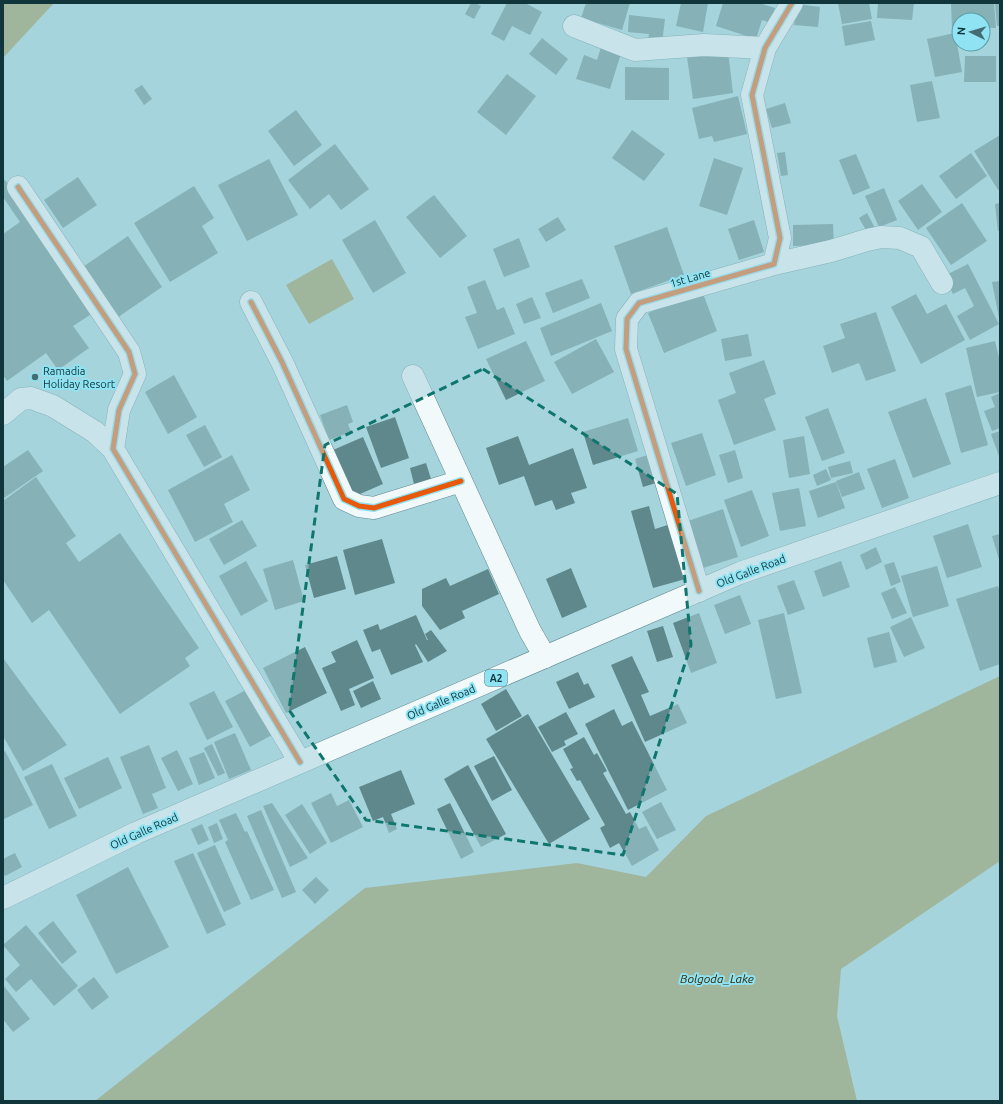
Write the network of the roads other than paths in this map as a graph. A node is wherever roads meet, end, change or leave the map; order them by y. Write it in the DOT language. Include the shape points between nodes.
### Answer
graph roads {
  1 [pos="792,3"];
  2 [pos="574,26"];
  3 [pos="765,48"];
  4 [pos="18,187"];
  5 [pos="774,264"];
  6 [pos="942,283"];
  7 [pos="251,302"];
  8 [pos="413,376"];
  9 [pos="3,414"];
  10 [pos="113,449"];
  11 [pos="461,481"];
  12 [pos="1000,483"];
  13 [pos="699,591"];
  14 [pos="545,657"];
  15 [pos="300,762"];
  16 [pos="3,898"];
  1 -- 3 [label="main road"];
  2 -- 3 [label="main road" via="635,50 704,45"];
  3 -- 5 [label="main road" via="752,96 780,238"];
  4 -- 10 [label="main road" via="129,352 135,374 119,410"];
  5 -- 6 [label="main road, 1st Lane" via="866,240 900,238 921,247"];
  5 -- 13 [label="main road, 1st Lane" via="639,303 627,319 626,349"];
  7 -- 11 [label="main road" via="282,362 344,499 359,506 374,508"];
  8 -- 11 [label="main road"];
  9 -- 10 [label="main road" via="21,399 30,398 53,406 95,432"];
  10 -- 15 [label="main road"];
  11 -- 14 [label="main road" via="530,631"];
  12 -- 13 [label="main road, Old Galle Road / A2" via="740,573"];
  13 -- 14 [label="main road, Old Galle Road / A2"];
  14 -- 15 [label="main road, Old Galle Road / A2"];
  15 -- 16 [label="main road, Old Galle Road / A2" via="136,833"];
}
